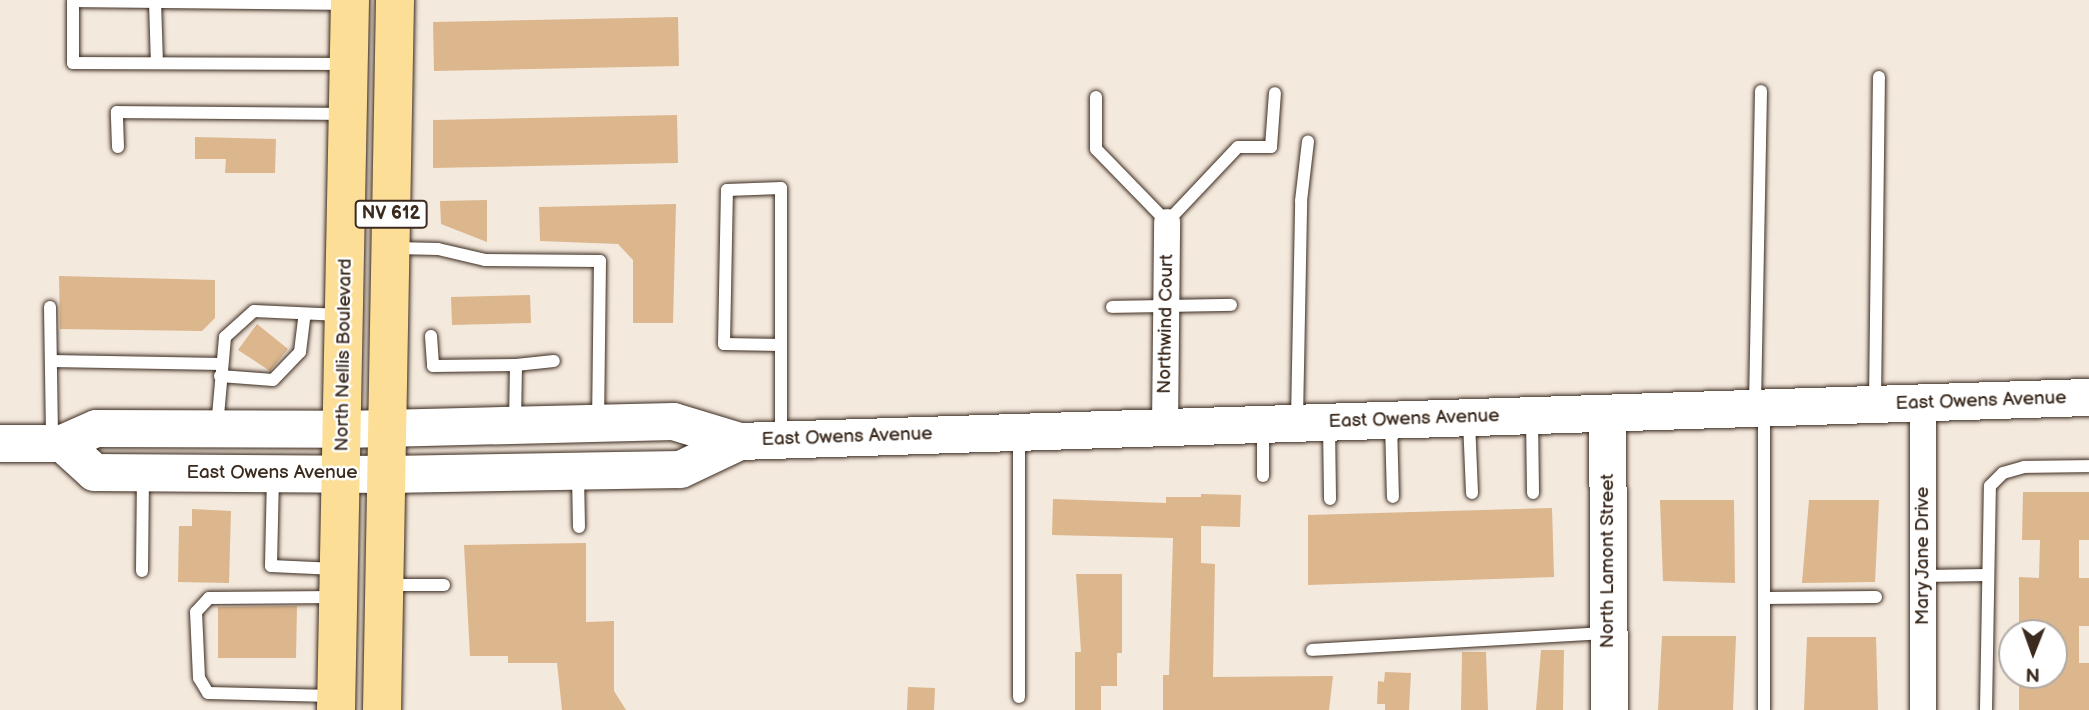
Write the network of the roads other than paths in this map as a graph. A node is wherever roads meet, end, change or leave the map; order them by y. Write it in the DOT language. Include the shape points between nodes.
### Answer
graph roads {
  1 [pos="395,0"];
  2 [pos="155,1"];
  3 [pos="350,2"];
  4 [pos="157,63"];
  5 [pos="349,64"];
  6 [pos="1879,77"];
  7 [pos="1761,91"];
  8 [pos="1275,93"];
  9 [pos="1096,97"];
  10 [pos="348,114"];
  11 [pos="1308,141"];
  12 [pos="118,147"];
  13 [pos="1167,222"];
  14 [pos="391,248"];
  15 [pos="1231,305"];
  16 [pos="50,307"];
  17 [pos="1112,307"];
  18 [pos="1166,309"];
  19 [pos="304,314"];
  20 [pos="344,315"];
  21 [pos="431,336"];
  22 [pos="781,345"];
  23 [pos="51,361"];
  24 [pos="554,361"];
  25 [pos="516,365"];
  26 [pos="221,370"];
  27 [pos="2089,397"];
  28 [pos="1923,402"];
  29 [pos="1875,404"];
  30 [pos="1760,407"];
  31 [pos="1607,412"];
  32 [pos="1532,415"];
  33 [pos="1469,417"];
  34 [pos="1391,419"];
  35 [pos="598,423"];
  36 [pos="1296,423"];
  37 [pos="515,425"];
  38 [pos="1165,427"];
  39 [pos="217,428"];
  40 [pos="387,428"];
  41 [pos="343,429"];
  42 [pos="1019,432"];
  43 [pos="781,439"];
  44 [pos="739,440"];
  45 [pos="0,443"];
  46 [pos="57,443"];
  47 [pos="2089,466"];
  48 [pos="578,471"];
  49 [pos="143,472"];
  50 [pos="273,472"];
  51 [pos="342,474"];
  52 [pos="387,474"];
  53 [pos="1263,476"];
  54 [pos="1472,493"];
  55 [pos="1533,493"];
  56 [pos="1393,497"];
  57 [pos="1330,499"];
  58 [pos="579,527"];
  59 [pos="142,571"];
  60 [pos="1987,575"];
  61 [pos="1923,576"];
  62 [pos="339,583"];
  63 [pos="384,585"];
  64 [pos="444,585"];
  65 [pos="1876,597"];
  66 [pos="1764,598"];
  67 [pos="1608,633"];
  68 [pos="1312,650"];
  69 [pos="1019,697"];
  70 [pos="336,703"];
  71 [pos="382,710"];
  72 [pos="1609,710"];
  73 [pos="1763,710"];
  74 [pos="1923,710"];
  75 [pos="1986,710"];
  1 -- 14 [label="main road, NV 612"];
  2 -- 3 [label="lane"];
  2 -- 4 [label="lane"];
  2 -- 4 [label="lane" via="74,1 73,63"];
  3 -- 5 [label="main road, North Nellis Boulevard / NV 612"];
  4 -- 5 [label="lane"];
  5 -- 10 [label="main road, North Nellis Boulevard / NV 612"];
  6 -- 29 [label="lane"];
  7 -- 30 [label="lane"];
  8 -- 13 [label="lane" via="1271,147 1238,147"];
  9 -- 13 [label="lane" via="1096,149"];
  10 -- 12 [label="lane" via="117,111"];
  10 -- 20 [label="main road, North Nellis Boulevard / NV 612"];
  11 -- 36 [label="lane" via="1301,201"];
  13 -- 18 [label="street, Northwind Court"];
  14 -- 35 [label="lane" via="438,249 485,260 600,261"];
  14 -- 40 [label="main road, NV 612"];
  15 -- 18 [label="lane"];
  16 -- 23 [label="lane"];
  17 -- 18 [label="lane"];
  18 -- 38 [label="street, Northwind Court"];
  19 -- 20 [label="lane"];
  19 -- 26 [label="lane" via="254,311 225,337"];
  19 -- 26 [label="lane" via="300,352 273,380"];
  20 -- 41 [label="main road, North Nellis Boulevard / NV 612"];
  21 -- 25 [label="lane" via="433,366"];
  22 -- 22 [label="lane" via="724,344 727,190 782,188"];
  22 -- 43 [label="lane"];
  23 -- 26 [label="lane"];
  23 -- 46 [label="lane"];
  24 -- 25 [label="lane"];
  25 -- 37 [label="lane"];
  26 -- 39 [label="lane"];
  27 -- 28 [label="main road, East Owens Avenue"];
  28 -- 29 [label="main road, East Owens Avenue"];
  28 -- 61 [label="street, Mary Jane Drive"];
  29 -- 30 [label="main road, East Owens Avenue"];
  30 -- 31 [label="main road, East Owens Avenue"];
  30 -- 66 [label="lane"];
  31 -- 32 [label="main road, East Owens Avenue"];
  31 -- 67 [label="main road, North Lamont Street"];
  32 -- 33 [label="main road, East Owens Avenue"];
  32 -- 55 [label="lane"];
  33 -- 34 [label="main road, East Owens Avenue"];
  33 -- 54 [label="lane"];
  34 -- 36 [label="main road, East Owens Avenue"];
  34 -- 56 [label="lane"];
  35 -- 37 [label="main road, East Owens Avenue"];
  35 -- 44 [label="main road, East Owens Avenue" via="673,421"];
  36 -- 38 [label="main road, East Owens Avenue"];
  36 -- 53 [label="lane"];
  36 -- 57 [label="lane"];
  37 -- 40 [label="main road, East Owens Avenue"];
  38 -- 42 [label="main road, East Owens Avenue"];
  39 -- 41 [label="main road, East Owens Avenue"];
  39 -- 46 [label="main road, East Owens Avenue" via="96,428"];
  40 -- 41 [label="main road, East Owens Avenue"];
  40 -- 52 [label="main road, NV 612"];
  41 -- 51 [label="main road, North Nellis Boulevard / NV 612"];
  42 -- 43 [label="main road, East Owens Avenue"];
  42 -- 69 [label="lane"];
  43 -- 44 [label="main road, East Owens Avenue"];
  44 -- 48 [label="main road, East Owens Avenue" via="680,469"];
  45 -- 46 [label="main road, East Owens Avenue"];
  46 -- 49 [label="main road, East Owens Avenue" via="94,472"];
  47 -- 60 [label="lane" via="2024,467 1990,486"];
  48 -- 52 [label="main road, East Owens Avenue"];
  48 -- 58 [label="lane"];
  49 -- 50 [label="main road, East Owens Avenue"];
  49 -- 59 [label="lane"];
  50 -- 51 [label="main road, East Owens Avenue"];
  50 -- 62 [label="lane" via="271,566"];
  51 -- 52 [label="main road, East Owens Avenue"];
  51 -- 62 [label="main road, North Nellis Boulevard / NV 612"];
  52 -- 63 [label="main road, NV 612"];
  60 -- 61 [label="lane"];
  60 -- 75 [label="lane"];
  61 -- 74 [label="street, Mary Jane Drive"];
  62 -- 70 [label="main road, North Nellis Boulevard / NV 612"];
  62 -- 70 [label="lane" via="209,598 196,612 199,678 208,693"];
  63 -- 64 [label="lane"];
  63 -- 71 [label="main road, NV 612"];
  65 -- 66 [label="lane"];
  66 -- 73 [label="lane"];
  67 -- 68 [label="lane"];
  67 -- 72 [label="main road, North Lamont Street"];
}
